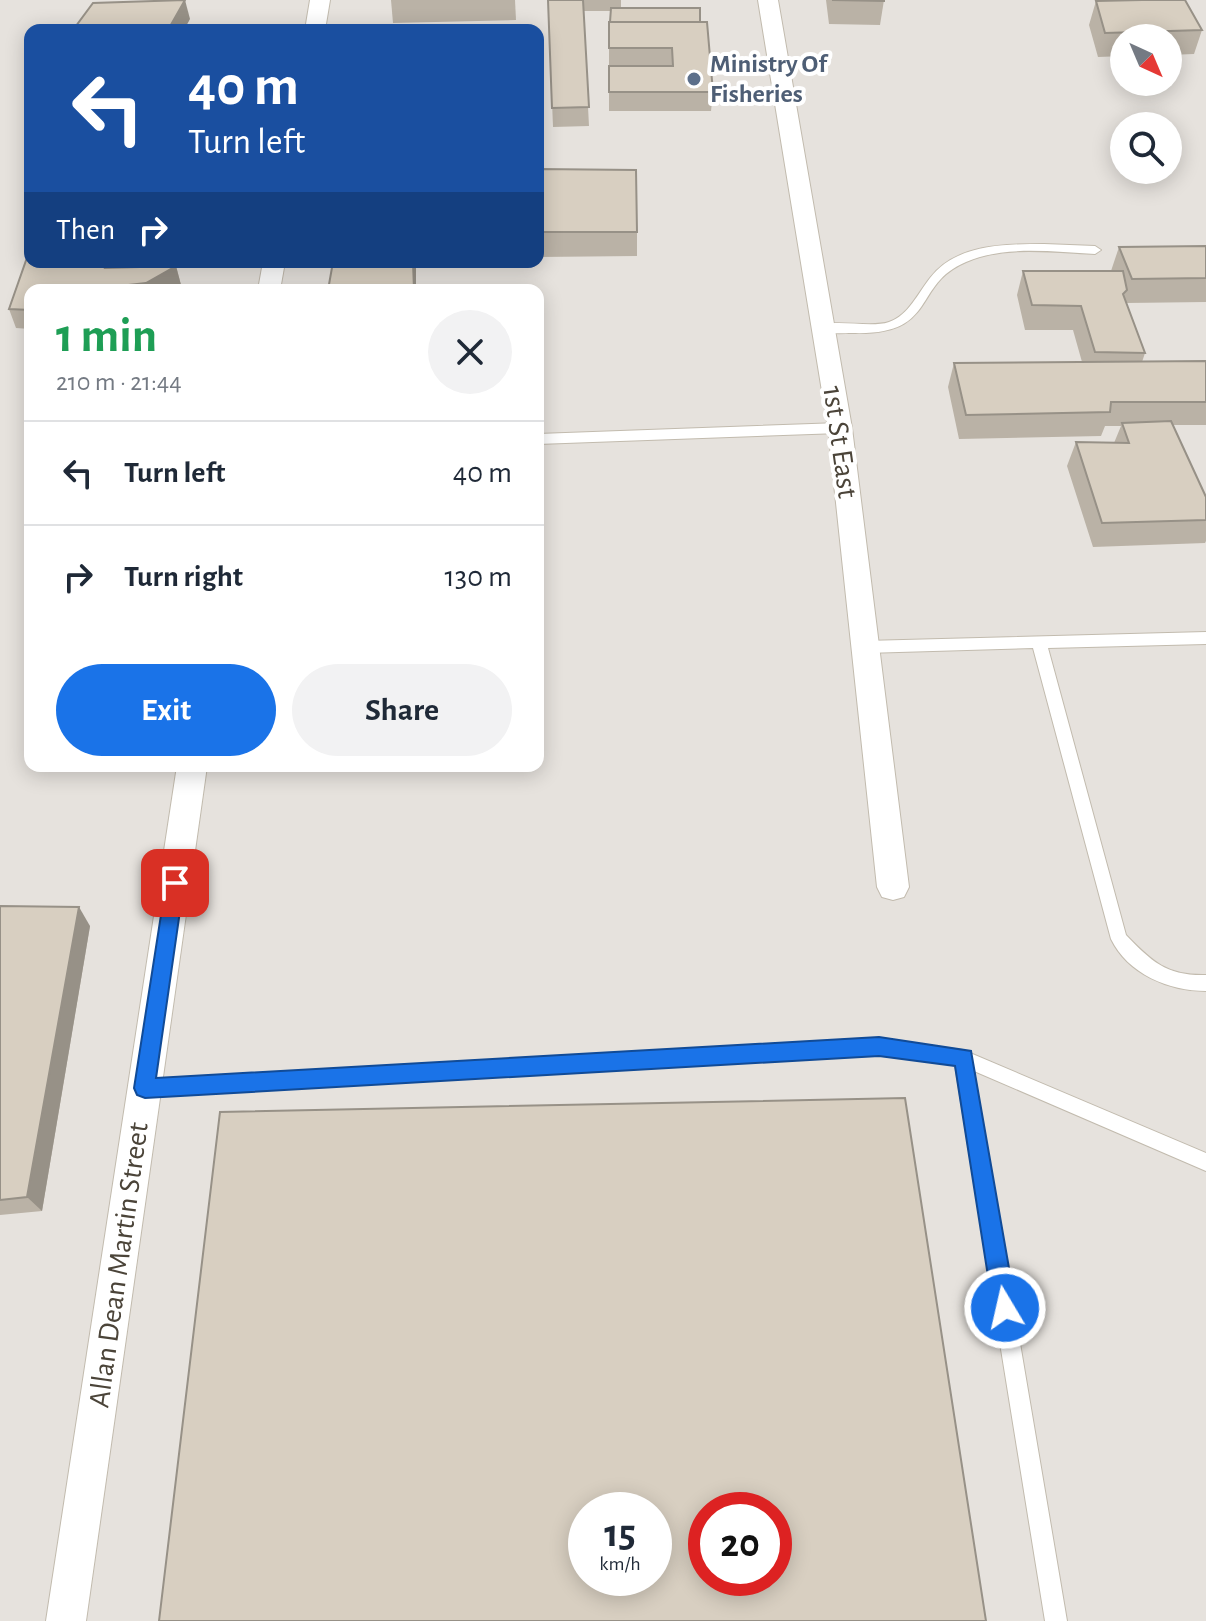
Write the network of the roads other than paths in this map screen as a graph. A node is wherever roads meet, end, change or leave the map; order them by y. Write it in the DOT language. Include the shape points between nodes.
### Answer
graph roads {
  1 [pos="320,0"];
  2 [pos="768,0"];
  3 [pos="316,24"];
  4 [pos="1095,250"];
  5 [pos="823,328"];
  6 [pos="840,428"];
  7 [pos="544,439"];
  8 [pos="1206,638"];
  9 [pos="1039,642"];
  10 [pos="865,647"];
  11 [pos="191,772"];
  12 [pos="893,887"];
  13 [pos="1206,983"];
  14 [pos="963,1058"];
  15 [pos="145,1088"];
  16 [pos="1206,1162"];
  17 [pos="66,1621"];
  18 [pos="1056,1621"];
  1 -- 3 [label="street"];
  2 -- 5 [label="street, 1st St East"];
  4 -- 5 [label="lane" via="1000,248 936,274 902,321 886,327"];
  5 -- 6 [label="street, 1st St East"];
  6 -- 7 [label="lane"];
  6 -- 10 [label="street, 1st St East"];
  8 -- 9 [label="lane"];
  9 -- 10 [label="lane"];
  9 -- 13 [label="lane" via="1119,939 1145,966 1181,985"];
  10 -- 12 [label="street, 1st St East"];
  11 -- 15 [label="street, Allan Dean Martin Street"];
  14 -- 15 [label="lane" via="879,1047"];
  14 -- 16 [label="lane"];
  14 -- 18 [label="lane"];
  15 -- 17 [label="street, Allan Dean Martin Street"];
}
